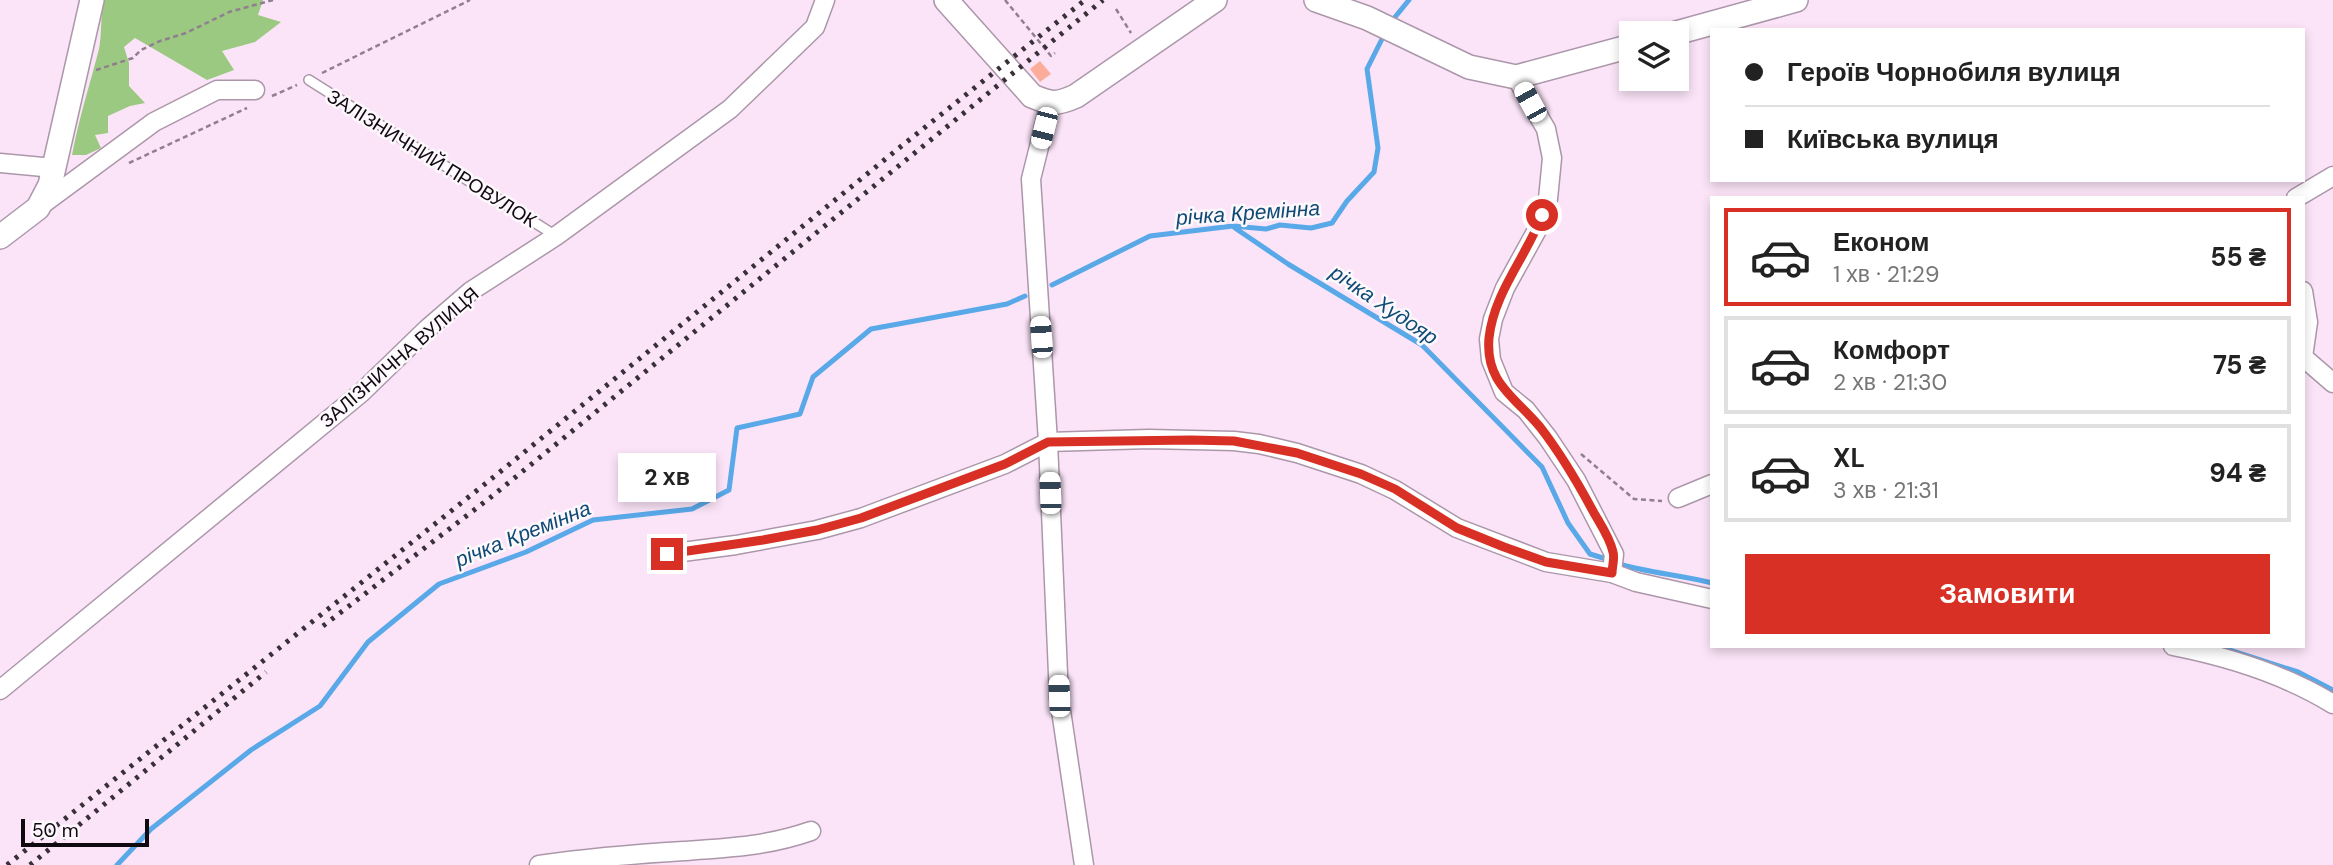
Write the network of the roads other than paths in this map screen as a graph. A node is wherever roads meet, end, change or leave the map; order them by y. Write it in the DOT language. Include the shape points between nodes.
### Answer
graph roads {
  1 [pos="92,0"];
  2 [pos="825,0"];
  3 [pos="946,0"];
  4 [pos="1215,0"];
  5 [pos="1316,0"];
  6 [pos="1796,0"];
  7 [pos="1689,29"];
  8 [pos="1619,49"];
  9 [pos="1516,77"];
  10 [pos="309,80"];
  11 [pos="257,99"];
  12 [pos="1050,103"];
  13 [pos="0,163"];
  14 [pos="54,168"];
  15 [pos="2333,176"];
  16 [pos="2299,196"];
  17 [pos="37,208"];
  18 [pos="556,236"];
  19 [pos="0,237"];
  20 [pos="2305,303"];
  21 [pos="2305,343"];
  22 [pos="2305,359"];
  23 [pos="2333,383"];
  24 [pos="1048,442"];
  25 [pos="1710,485"];
  26 [pos="1678,498"];
  27 [pos="667,554"];
  28 [pos="1612,573"];
  29 [pos="1710,600"];
  30 [pos="2184,648"];
  31 [pos="0,690"];
  32 [pos="2333,704"];
  33 [pos="811,831"];
  34 [pos="739,857"];
  35 [pos="539,865"];
  36 [pos="1084,865"];
  1 -- 14 [label="street"];
  2 -- 18 [label="street, ЗАЛІЗНИЧНА ВУЛИЦЯ" via="815,27 730,109"];
  3 -- 12 [label="street" via="1032,96"];
  4 -- 12 [label="street" via="1076,96"];
  5 -- 9 [label="street" via="1469,67"];
  6 -- 7 [label="street"];
  8 -- 9 [label="street"];
  9 -- 28 [label="street" via="1546,129 1552,158 1548,200 1493,319 1491,360 1504,392 1526,410 1576,480 1614,554"];
  10 -- 18 [label="lane, ЗАЛІЗНИЧНИЙ ПРОВУЛОК"];
  11 -- 17 [label="street" via="217,90 154,122"];
  12 -- 24 [label="street" via="1031,178"];
  13 -- 14 [label="street"];
  14 -- 17 [label="street"];
  15 -- 16 [label="street"];
  17 -- 19 [label="street"];
  18 -- 31 [label="street, ЗАЛІЗНИЧНА ВУЛИЦЯ" via="471,291 361,393"];
  20 -- 21 [label="street"];
  22 -- 23 [label="street"];
  24 -- 27 [label="street" via="1005,464 861,518 817,530"];
  24 -- 28 [label="street" via="1149,439 1259,444 1361,474 1395,489 1457,528 1504,547 1546,562"];
  24 -- 36 [label="street" via="1059,696"];
  25 -- 26 [label="street"];
  28 -- 29 [label="street"];
  30 -- 32 [label="street" via="2263,670"];
  33 -- 34 [label="street"];
  34 -- 35 [label="street" via="578,859"];
}
